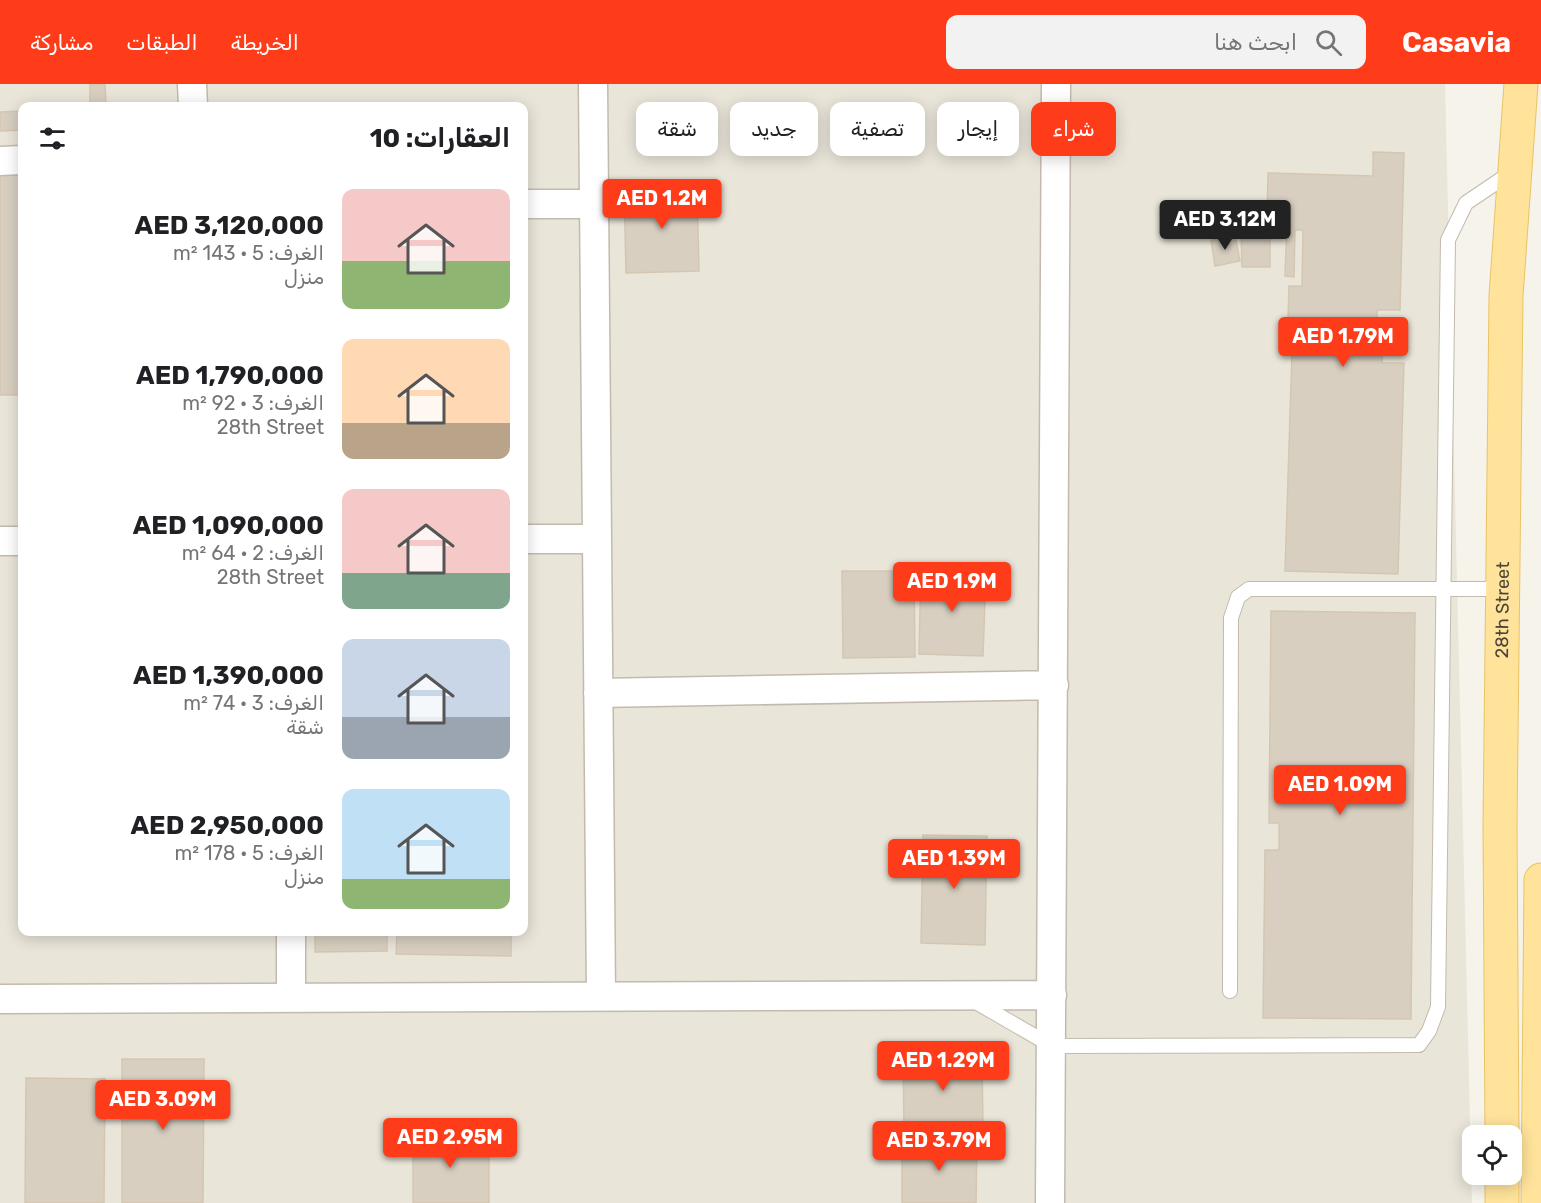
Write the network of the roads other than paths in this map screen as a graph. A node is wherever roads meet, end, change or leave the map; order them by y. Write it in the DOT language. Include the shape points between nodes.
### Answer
graph roads {
  1 [pos="192,84"];
  2 [pos="593,84"];
  3 [pos="1056,84"];
  4 [pos="1521,84"];
  5 [pos="193,102"];
  6 [pos="18,160"];
  7 [pos="0,161"];
  8 [pos="1514,171"];
  9 [pos="528,204"];
  10 [pos="594,204"];
  11 [pos="528,539"];
  12 [pos="597,539"];
  13 [pos="0,541"];
  14 [pos="18,541"];
  15 [pos="1442,589"];
  16 [pos="1503,589"];
  17 [pos="1054,685"];
  18 [pos="598,693"];
  19 [pos="1541,880"];
  20 [pos="291,936"];
  21 [pos="1230,991"];
  22 [pos="963,995"];
  23 [pos="1052,995"];
  24 [pos="601,996"];
  25 [pos="291,998"];
  26 [pos="0,999"];
  27 [pos="1052,1046"];
  28 [pos="1502,1125"];
  29 [pos="1502,1185"];
  30 [pos="1050,1203"];
  31 [pos="1502,1203"];
  32 [pos="1538,1203"];
  1 -- 5 [label="street"];
  2 -- 10 [label="street"];
  3 -- 17 [label="street"];
  4 -- 8 [label="main road, 28th Street"];
  6 -- 7 [label="street"];
  8 -- 15 [label="lane" via="1466,203 1448,240"];
  8 -- 16 [label="main road, 28th Street" via="1506,296"];
  9 -- 10 [label="street"];
  10 -- 12 [label="street"];
  11 -- 12 [label="street"];
  12 -- 18 [label="street"];
  13 -- 14 [label="street"];
  15 -- 16 [label="lane"];
  15 -- 21 [label="lane" via="1249,589 1238,597 1231,618"];
  15 -- 27 [label="lane" via="1438,1007 1419,1045"];
  16 -- 28 [label="main road, 28th Street"];
  17 -- 18 [label="street"];
  17 -- 23 [label="street"];
  18 -- 24 [label="street"];
  19 -- 32 [label="main road"];
  20 -- 25 [label="street"];
  22 -- 23 [label="street"];
  22 -- 24 [label="street"];
  22 -- 27 [label="lane"];
  23 -- 27 [label="street"];
  24 -- 25 [label="street"];
  25 -- 26 [label="street"];
  27 -- 30 [label="street"];
  29 -- 31 [label="main road"];
}
